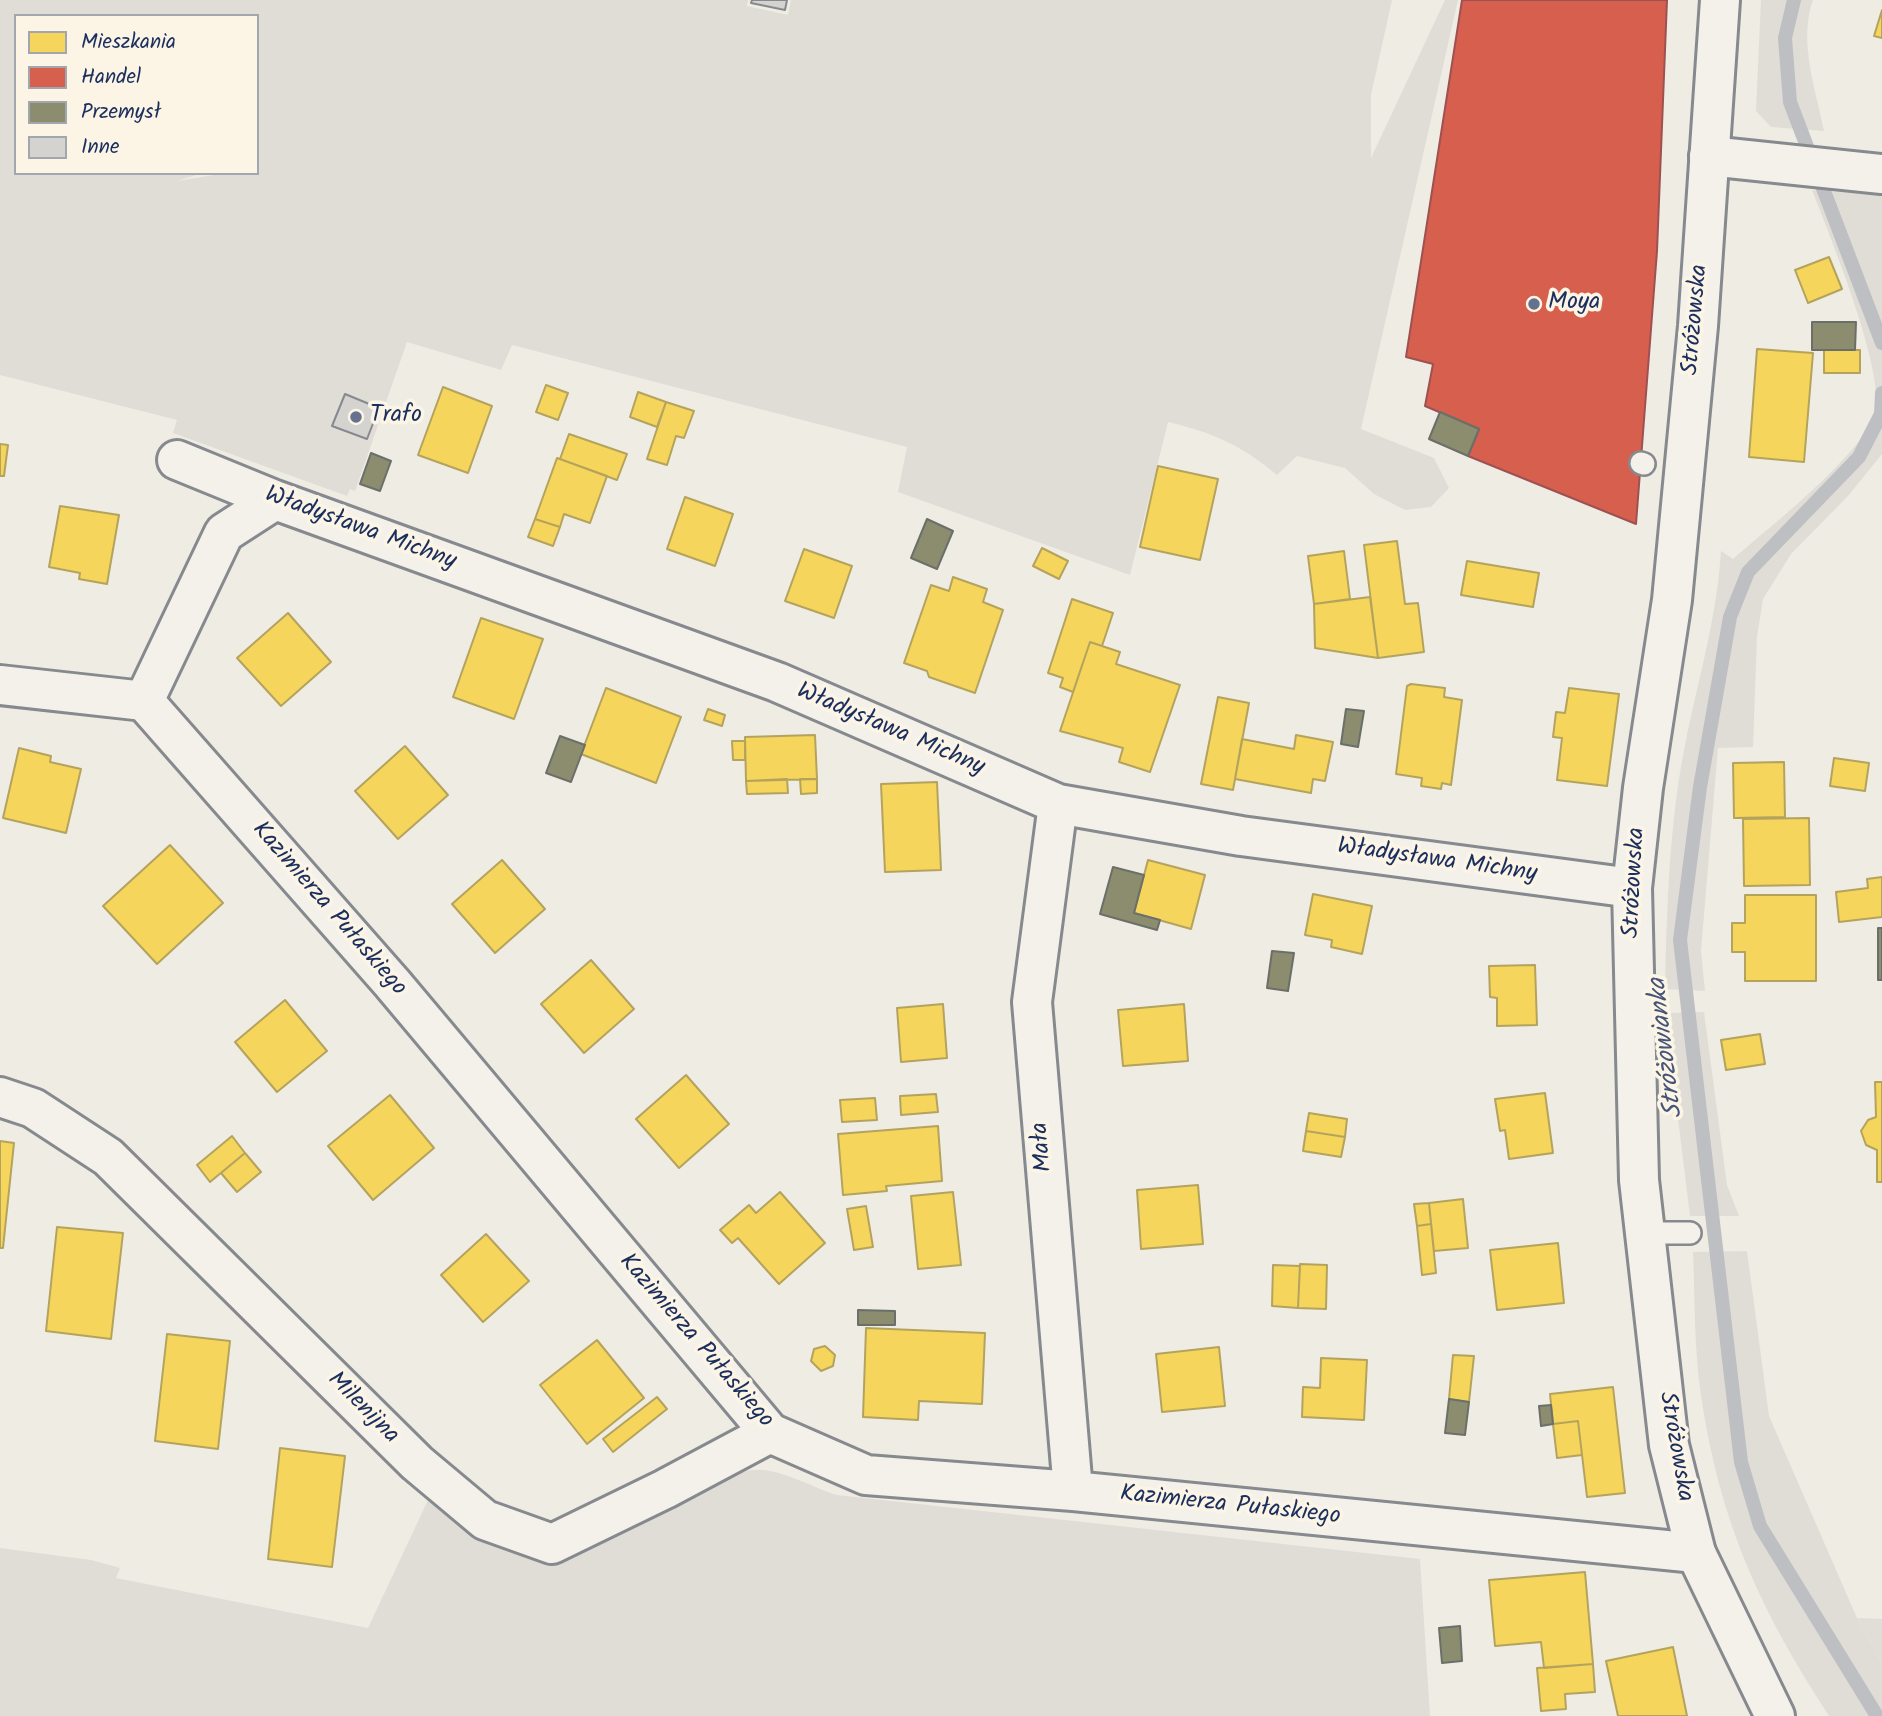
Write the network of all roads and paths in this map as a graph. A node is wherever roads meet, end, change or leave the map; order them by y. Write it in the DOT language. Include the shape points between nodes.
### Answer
graph roads {
  1 [pos="1720,0"];
  2 [pos="1709,156"];
  3 [pos="1865,171"];
  4 [pos="177,460"];
  5 [pos="275,500"];
  6 [pos="0,685"];
  7 [pos="144,701"];
  8 [pos="1058,804"];
  9 [pos="1632,888"];
  10 [pos="0,1097"];
  11 [pos="1646,1233"];
  12 [pos="1690,1233"];
  13 [pos="770,1433"];
  14 [pos="1073,1491"];
  15 [pos="1696,1553"];
  16 [pos="1775,1716"];
  1 -- 2 [label="street, Stróżowska"];
  2 -- 3 [label="street"];
  2 -- 9 [label="street, Stróżowska" via="1672,600"];
  4 -- 5 [label="street, Władysława Michny"];
  5 -- 7 [label="street" via="224,533"];
  5 -- 8 [label="street, Władysława Michny" via="777,682"];
  6 -- 7 [label="street"];
  7 -- 13 [label="street, Kazimierza Pułaskiego" via="349,932"];
  8 -- 9 [label="street, Władysława Michny" via="1241,836"];
  8 -- 14 [label="street, Mała" via="1032,1002"];
  9 -- 11 [label="street, Stróżowska" via="1639,1180"];
  10 -- 13 [label="street, Milenijna" via="33,1108 108,1157 417,1463 485,1520 552,1544"];
  11 -- 12 [label="lane"];
  11 -- 15 [label="street, Stróżowska" via="1669,1445"];
  13 -- 14 [label="street, Kazimierza Pułaskiego" via="866,1475"];
  14 -- 15 [label="street, Kazimierza Pułaskiego"];
  15 -- 16 [label="street, Stróżowska"];
}
